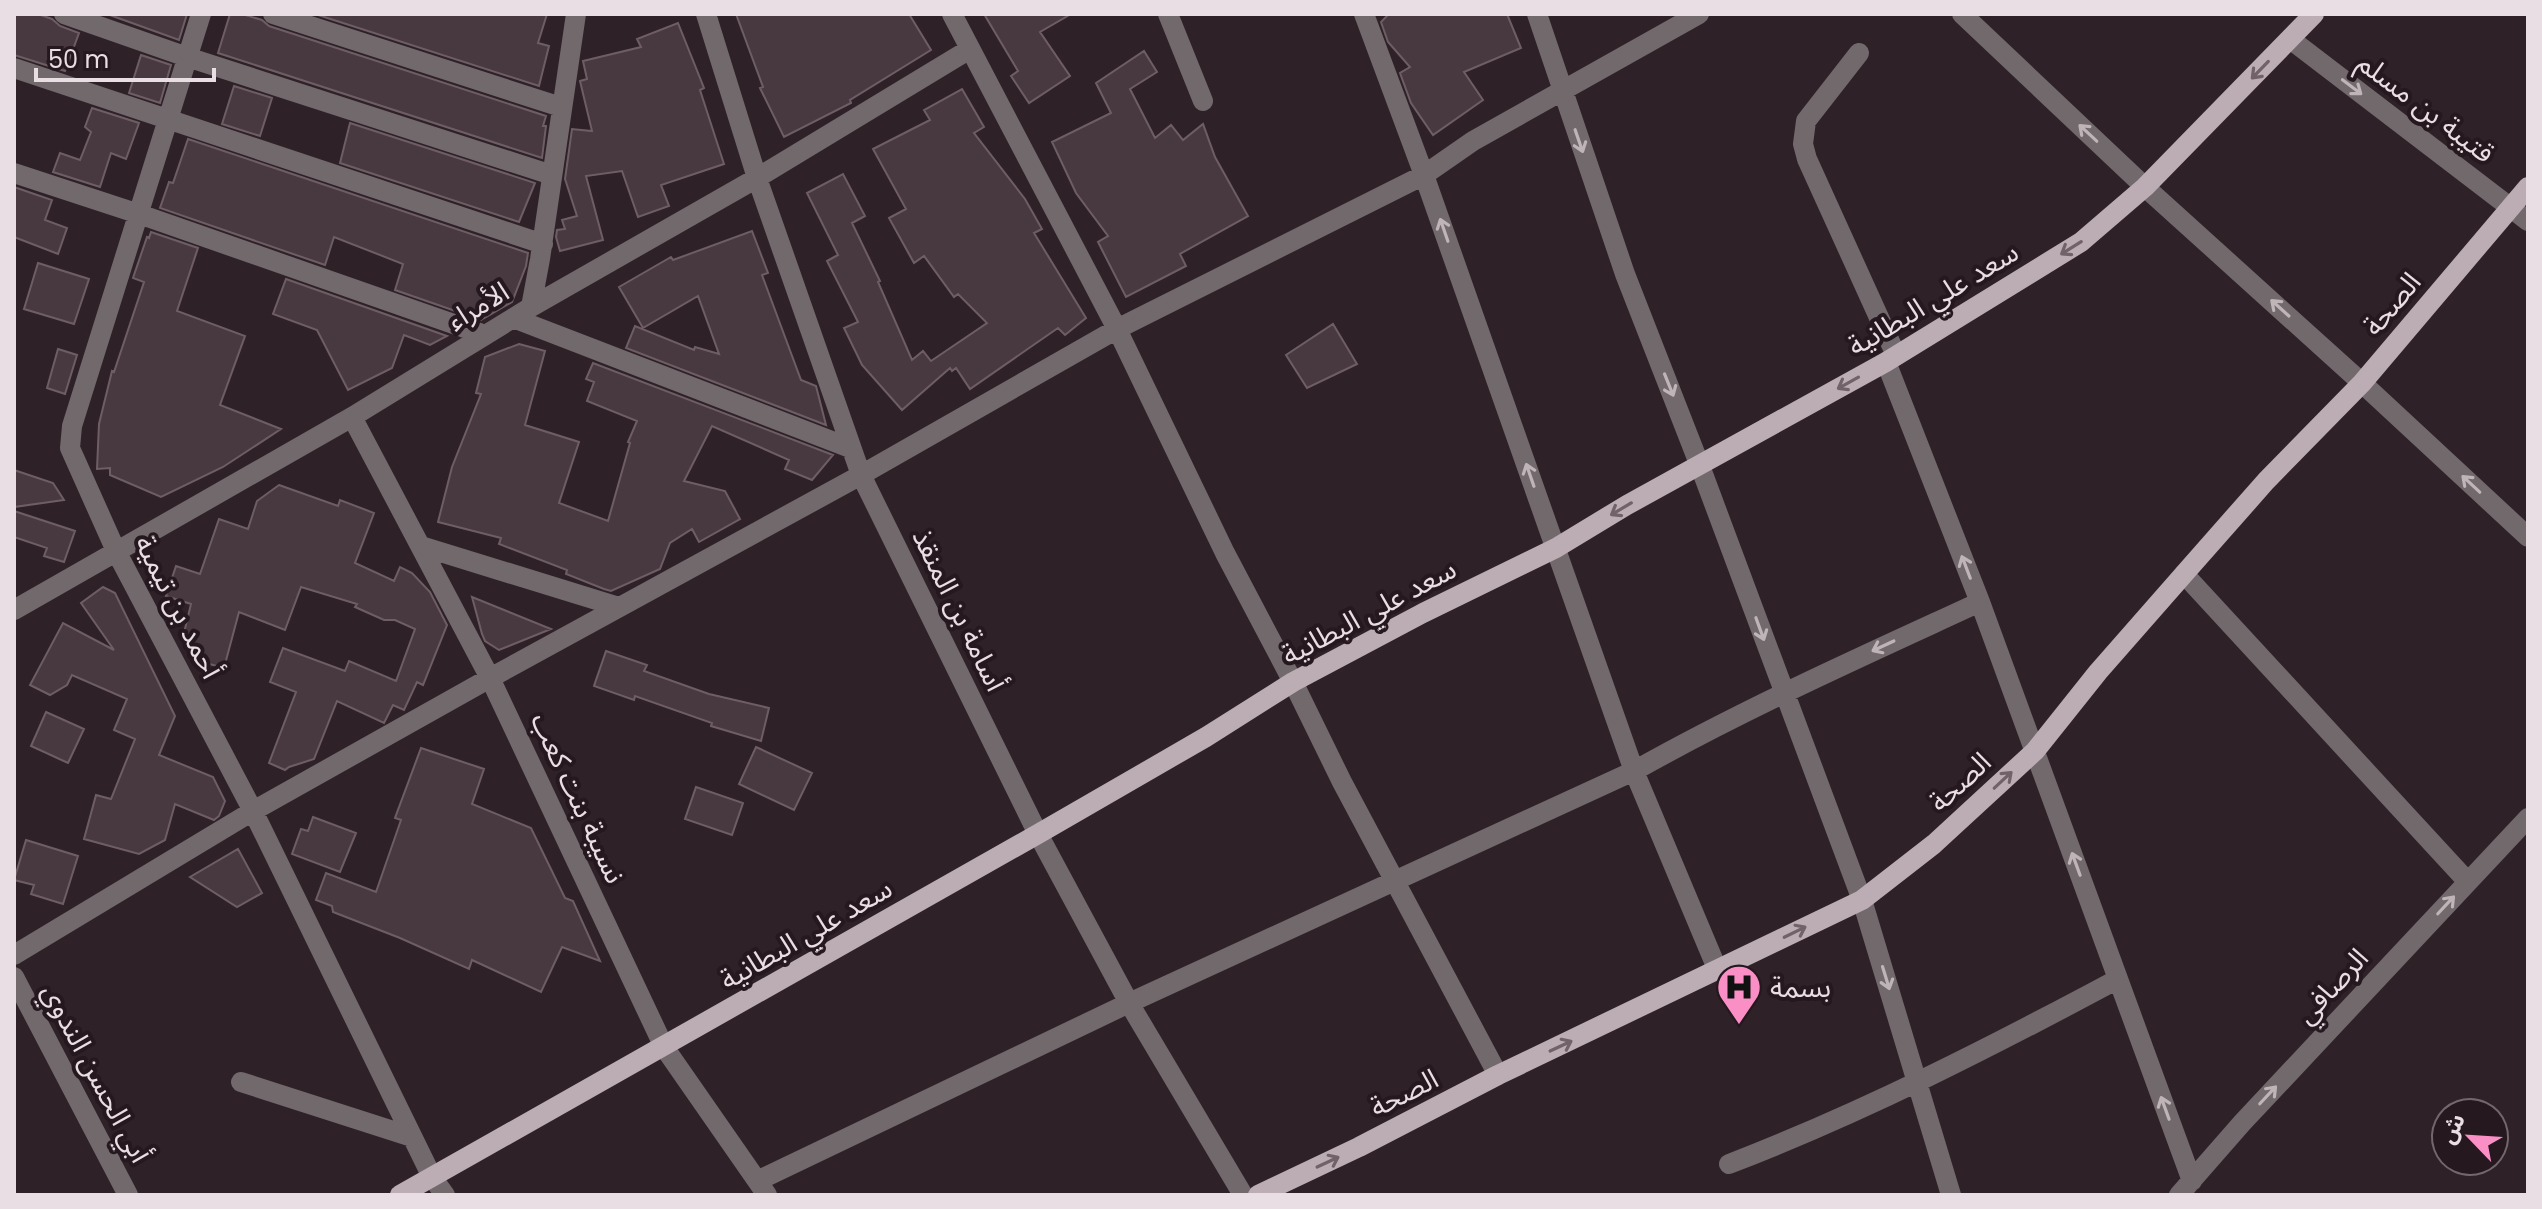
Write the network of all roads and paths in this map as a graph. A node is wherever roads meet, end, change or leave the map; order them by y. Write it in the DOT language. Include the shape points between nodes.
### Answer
graph roads {
  1 [pos="64,14"];
  2 [pos="201,14"];
  3 [pos="273,14"];
  4 [pos="576,14"];
  5 [pos="706,14"];
  6 [pos="952,14"];
  7 [pos="1168,14"];
  8 [pos="1364,14"];
  9 [pos="1537,14"];
  10 [pos="1699,14"];
  11 [pos="1962,14"];
  12 [pos="2314,14"];
  13 [pos="2290,39"];
  14 [pos="970,49"];
  15 [pos="1859,53"];
  16 [pos="187,57"];
  17 [pos="14,68"];
  18 [pos="1562,91"];
  19 [pos="1203,101"];
  20 [pos="561,107"];
  21 [pos="168,120"];
  22 [pos="14,173"];
  23 [pos="552,175"];
  24 [pos="1424,175"];
  25 [pos="757,178"];
  26 [pos="2145,187"];
  27 [pos="2528,187"];
  28 [pos="2510,208"];
  29 [pos="139,214"];
  30 [pos="2528,221"];
  31 [pos="543,244"];
  32 [pos="531,307"];
  33 [pos="513,318"];
  34 [pos="1117,329"];
  35 [pos="485,335"];
  36 [pos="1891,358"];
  37 [pos="2362,383"];
  38 [pos="352,417"];
  39 [pos="850,448"];
  40 [pos="1700,466"];
  41 [pos="861,475"];
  42 [pos="2528,537"];
  43 [pos="421,546"];
  44 [pos="1556,548"];
  45 [pos="116,551"];
  46 [pos="2184,574"];
  47 [pos="1980,602"];
  48 [pos="619,607"];
  49 [pos="14,610"];
  50 [pos="490,678"];
  51 [pos="1293,682"];
  52 [pos="1783,693"];
  53 [pos="2035,751"];
  54 [pos="1634,771"];
  55 [pos="253,811"];
  56 [pos="2528,818"];
  57 [pos="1038,834"];
  58 [pos="2468,882"];
  59 [pos="1395,883"];
  60 [pos="1862,900"];
  61 [pos="14,955"];
  62 [pos="1718,971"];
  63 [pos="14,977"];
  64 [pos="2118,979"];
  65 [pos="1129,1003"];
  66 [pos="664,1047"];
  67 [pos="1498,1075"];
  68 [pos="241,1082"];
  69 [pos="1918,1082"];
  70 [pos="412,1137"];
  71 [pos="1729,1164"];
  72 [pos="432,1177"];
  73 [pos="762,1188"];
  74 [pos="2185,1188"];
  75 [pos="128,1195"];
  76 [pos="400,1195"];
  77 [pos="445,1195"];
  78 [pos="1243,1195"];
  79 [pos="1258,1195"];
  80 [pos="1951,1195"];
  1 -- 16 [label="street"];
  2 -- 16 [label="street, أحمد بن تيمية"];
  3 -- 20 [label="street"];
  4 -- 20 [label="street"];
  5 -- 25 [label="street, أسامة بن المنقذ"];
  6 -- 14 [label="street"];
  7 -- 19 [label="street"];
  8 -- 24 [label="street"];
  9 -- 18 [label="street"];
  10 -- 18 [label="street"];
  26 -- 11 [label="street, one-way"];
  12 -- 13 [label="main road, سعد علي البطانية"];
  13 -- 26 [label="main road, سعد علي البطانية, one-way"];
  13 -- 28 [label="street, قتيبة بن مسلم, one-way"];
  14 -- 25 [label="street, الأمراء"];
  14 -- 34 [label="street"];
  15 -- 36 [label="street" via="1806,121 1803,144"];
  16 -- 21 [label="street, أحمد بن تيمية"];
  16 -- 23 [label="street"];
  17 -- 21 [label="street"];
  18 -- 24 [label="street"];
  18 -- 40 [label="street, one-way" via="1625,274"];
  20 -- 23 [label="street"];
  21 -- 29 [label="street, أحمد بن تيمية"];
  21 -- 31 [label="street"];
  22 -- 29 [label="street"];
  23 -- 31 [label="street"];
  24 -- 34 [label="street"];
  44 -- 24 [label="street, one-way"];
  25 -- 32 [label="street, الأمراء"];
  25 -- 39 [label="street, أسامة بن المنقذ"];
  26 -- 36 [label="main road, سعد علي البطانية, one-way" via="2081,242"];
  37 -- 26 [label="street, one-way"];
  27 -- 28 [label="main road, الصحة"];
  28 -- 30 [label="street, قتيبة بن مسلم"];
  28 -- 37 [label="main road, الصحة"];
  29 -- 35 [label="street"];
  29 -- 45 [label="street, أحمد بن تيمية" via="70,435 70,448"];
  31 -- 32 [label="street"];
  32 -- 33 [label="street, الأمراء"];
  33 -- 35 [label="street, الأمراء"];
  33 -- 39 [label="street"];
  34 -- 41 [label="street"];
  34 -- 51 [label="street"];
  35 -- 38 [label="street, الأمراء"];
  36 -- 40 [label="main road, سعد علي البطانية, one-way"];
  47 -- 36 [label="street, one-way"];
  42 -- 37 [label="street, one-way"];
  37 -- 46 [label="main road, الصحة"];
  38 -- 43 [label="street, نسيبة بنت كعب"];
  38 -- 45 [label="street, الأمراء"];
  39 -- 41 [label="street, أسامة بن المنقذ"];
  40 -- 44 [label="main road, سعد علي البطانية, one-way"];
  40 -- 52 [label="street, one-way"];
  41 -- 48 [label="street"];
  41 -- 57 [label="street, أسامة بن المنقذ"];
  43 -- 48 [label="street"];
  43 -- 50 [label="street, نسيبة بنت كعب"];
  44 -- 51 [label="main road, سعد علي البطانية"];
  44 -- 54 [label="street"];
  45 -- 49 [label="street, الأمراء"];
  45 -- 55 [label="street, أحمد بن تيمية"];
  46 -- 53 [label="main road, الصحة"];
  46 -- 58 [label="street"];
  47 -- 52 [label="street, one-way"];
  47 -- 53 [label="street"];
  48 -- 50 [label="street"];
  50 -- 55 [label="street"];
  50 -- 66 [label="street, نسيبة بنت كعب"];
  51 -- 57 [label="main road, سعد علي البطانية"];
  51 -- 59 [label="street"];
  52 -- 54 [label="street"];
  52 -- 60 [label="street"];
  60 -- 53 [label="main road, الصحة, one-way" via="1934,844"];
  64 -- 53 [label="street, one-way"];
  54 -- 59 [label="street"];
  54 -- 62 [label="street"];
  55 -- 61 [label="street"];
  55 -- 70 [label="street, أحمد بن تيمية"];
  56 -- 58 [label="street, الرصافي"];
  57 -- 65 [label="street, أسامة بن المنقذ"];
  57 -- 66 [label="main road, سعد علي البطانية"];
  74 -- 58 [label="street, الرصافي, one-way"];
  59 -- 65 [label="street"];
  59 -- 67 [label="street"];
  62 -- 60 [label="main road, الصحة, one-way"];
  60 -- 69 [label="street, one-way"];
  67 -- 62 [label="main road, الصحة, one-way"];
  63 -- 75 [label="street, أبي الحسن الندوي"];
  64 -- 69 [label="street"];
  74 -- 64 [label="street, one-way"];
  65 -- 73 [label="street"];
  65 -- 78 [label="street, أسامة بن المنقذ"];
  66 -- 72 [label="main road, سعد علي البطانية"];
  66 -- 73 [label="street, نسيبة بنت كعب"];
  79 -- 67 [label="main road, الصحة, one-way"];
  68 -- 70 [label="street"];
  69 -- 71 [label="street"];
  69 -- 80 [label="street"];
  70 -- 72 [label="street, أحمد بن تيمية"];
  72 -- 76 [label="main road, سعد علي البطانية"];
  72 -- 77 [label="street, أحمد بن تيمية"];
}
